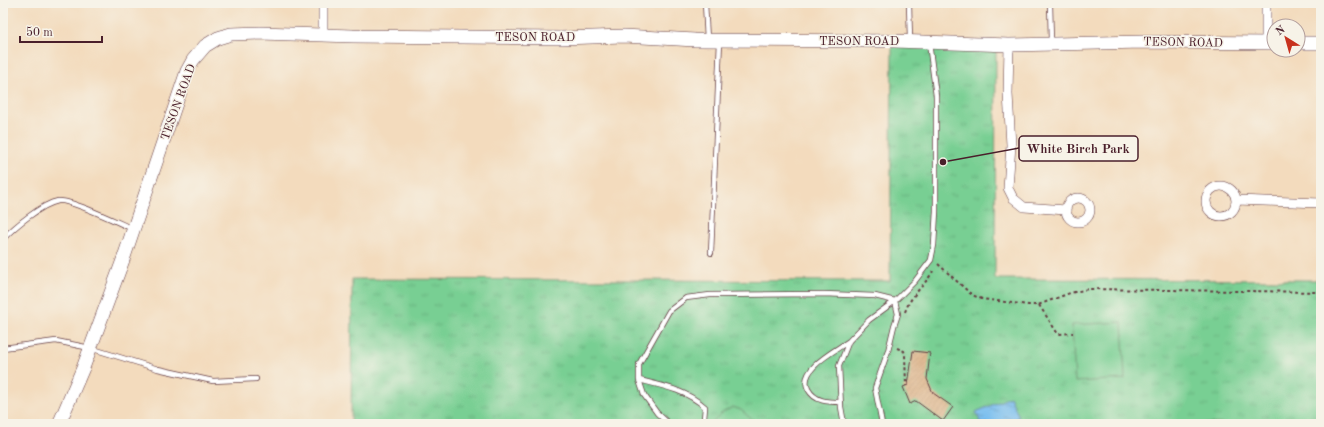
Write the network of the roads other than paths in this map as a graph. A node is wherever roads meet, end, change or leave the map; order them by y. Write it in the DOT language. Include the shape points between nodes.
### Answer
graph roads {
  1 [pos="323,3"];
  2 [pos="705,3"];
  3 [pos="909,3"];
  4 [pos="1050,3"];
  5 [pos="1266,3"];
  6 [pos="1268,18"];
  7 [pos="323,34"];
  8 [pos="714,39"];
  9 [pos="910,41"];
  10 [pos="928,42"];
  11 [pos="1266,43"];
  12 [pos="1306,43"];
  13 [pos="1321,43"];
  14 [pos="1051,44"];
  15 [pos="1009,45"];
  16 [pos="1237,200"];
  17 [pos="1321,203"];
  18 [pos="1066,210"];
  19 [pos="133,229"];
  20 [pos="3,239"];
  21 [pos="711,253"];
  22 [pos="895,301"];
  23 [pos="849,341"];
  24 [pos="3,348"];
  25 [pos="90,348"];
  26 [pos="256,379"];
  27 [pos="639,380"];
  28 [pos="841,402"];
  29 [pos="59,424"];
  30 [pos="669,424"];
  31 [pos="700,424"];
  32 [pos="844,424"];
  33 [pos="882,424"];
  1 -- 7 [label="street"];
  2 -- 8 [label="lane"];
  3 -- 9 [label="lane"];
  4 -- 14 [label="lane"];
  5 -- 6 [label="street"];
  7 -- 8 [label="street, TESON ROAD"];
  7 -- 19 [label="street, TESON ROAD" via="231,34 205,46 187,71"];
  8 -- 9 [label="street, TESON ROAD"];
  8 -- 21 [label="lane"];
  9 -- 10 [label="street, TESON ROAD"];
  10 -- 15 [label="street, TESON ROAD"];
  10 -- 22 [label="lane" via="936,96 934,245 931,260"];
  11 -- 14 [label="street, TESON ROAD"];
  12 -- 13 [label="street"];
  14 -- 15 [label="street, TESON ROAD"];
  15 -- 18 [label="street" via="1008,188 1013,198 1024,207"];
  16 -- 17 [label="street"];
  19 -- 20 [label="lane" via="76,204 59,201 39,210 13,228"];
  19 -- 25 [label="street, TESON ROAD"];
  22 -- 23 [label="lane" via="869,320"];
  22 -- 27 [label="lane" via="876,296 824,294 686,298 669,311 651,340 639,364"];
  22 -- 33 [label="lane" via="898,314 875,388"];
  23 -- 28 [label="lane" via="839,366"];
  23 -- 28 [label="lane" via="817,364 808,373 806,380 813,397"];
  24 -- 25 [label="lane" via="56,341"];
  25 -- 26 [label="lane" via="158,369 213,381"];
  25 -- 29 [label="street, TESON ROAD"];
  27 -- 30 [label="lane" via="644,395"];
  27 -- 31 [label="lane" via="695,398 705,407 704,419"];
  28 -- 32 [label="lane"];
}
